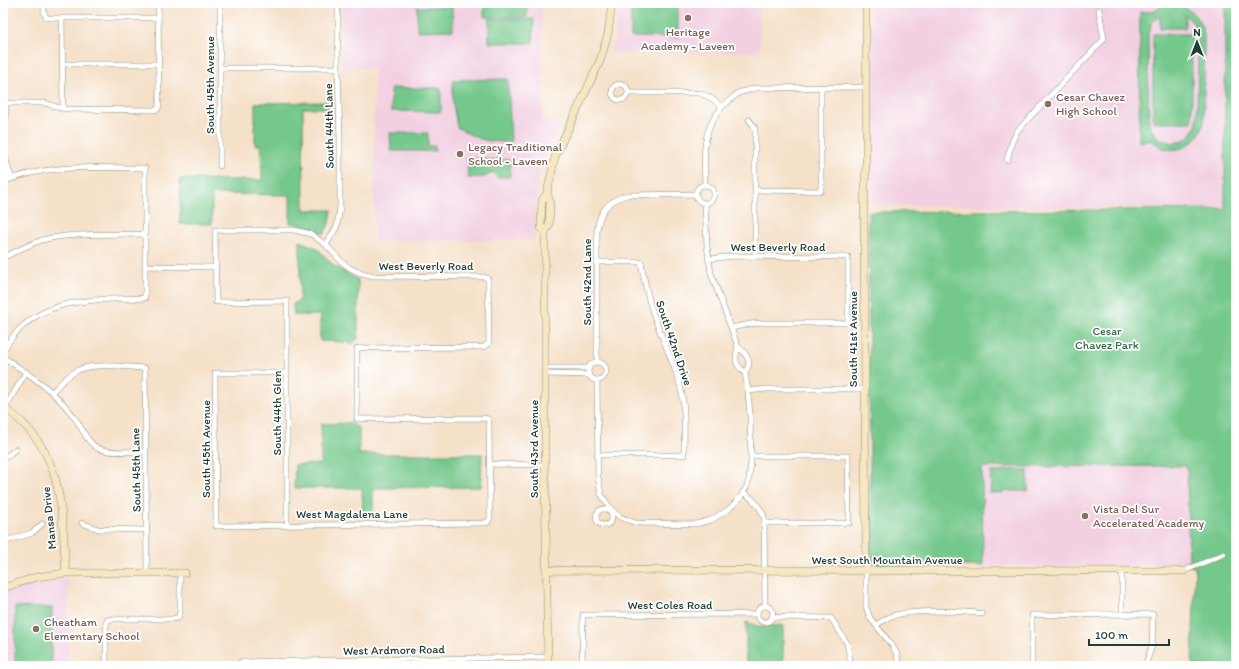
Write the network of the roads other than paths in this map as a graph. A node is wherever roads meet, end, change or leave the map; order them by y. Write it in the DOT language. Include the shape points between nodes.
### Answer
graph roads {
  1 [pos="44,3"];
  2 [pos="158,3"];
  3 [pos="220,3"];
  4 [pos="338,3"];
  5 [pos="612,3"];
  6 [pos="866,3"];
  7 [pos="1099,10"];
  8 [pos="62,18"];
  9 [pos="158,18"];
  10 [pos="63,64"];
  11 [pos="159,64"];
  12 [pos="220,68"];
  13 [pos="338,68"];
  14 [pos="866,87"];
  15 [pos="821,88"];
  16 [pos="629,94"];
  17 [pos="4,103"];
  18 [pos="722,106"];
  19 [pos="63,109"];
  20 [pos="749,120"];
  21 [pos="1007,160"];
  22 [pos="220,166"];
  23 [pos="12,178"];
  24 [pos="3,182"];
  25 [pos="705,185"];
  26 [pos="755,190"];
  27 [pos="696,194"];
  28 [pos="705,203"];
  29 [pos="145,234"];
  30 [pos="326,245"];
  31 [pos="755,257"];
  32 [pos="3,258"];
  33 [pos="708,259"];
  34 [pos="597,262"];
  35 [pos="145,266"];
  36 [pos="215,267"];
  37 [pos="731,328"];
  38 [pos="738,347"];
  39 [pos="3,350"];
  40 [pos="3,357"];
  41 [pos="598,362"];
  42 [pos="589,368"];
  43 [pos="545,371"];
  44 [pos="26,372"];
  45 [pos="286,372"];
  46 [pos="745,373"];
  47 [pos="589,375"];
  48 [pos="597,380"];
  49 [pos="864,389"];
  50 [pos="748,391"];
  51 [pos="52,392"];
  52 [pos="4,407"];
  53 [pos="16,449"];
  54 [pos="146,451"];
  55 [pos="598,455"];
  56 [pos="751,456"];
  57 [pos="3,459"];
  58 [pos="490,464"];
  59 [pos="545,464"];
  60 [pos="744,492"];
  61 [pos="82,523"];
  62 [pos="764,523"];
  63 [pos="42,524"];
  64 [pos="287,524"];
  65 [pos="216,526"];
  66 [pos="147,530"];
  67 [pos="3,542"];
  68 [pos="1224,554"];
  69 [pos="547,570"];
  70 [pos="765,571"];
  71 [pos="866,571"];
  72 [pos="1122,571"];
  73 [pos="1184,571"];
  74 [pos="182,572"];
  75 [pos="66,573"];
  76 [pos="147,573"];
  77 [pos="3,588"];
  78 [pos="765,606"];
  79 [pos="757,614"];
  80 [pos="982,614"];
  81 [pos="1122,614"];
  82 [pos="773,617"];
  83 [pos="876,625"];
  84 [pos="548,657"];
  85 [pos="241,662"];
  86 [pos="106,666"];
  87 [pos="548,666"];
  88 [pos="582,666"];
  89 [pos="851,666"];
  90 [pos="899,666"];
  91 [pos="1032,666"];
  92 [pos="1145,666"];
  1 -- 8 [label="street" via="46,17"];
  2 -- 9 [label="street"];
  3 -- 12 [label="street, South 45th Avenue"];
  4 -- 13 [label="street, South 44th Lane"];
  5 -- 43 [label="street, South 43rd Avenue" via="603,51 555,158 547,193 542,200 541,228 545,232"];
  6 -- 14 [label="street, South 41st Avenue"];
  7 -- 21 [label="street" via="1104,39 1017,131"];
  8 -- 9 [label="street"];
  8 -- 10 [label="street"];
  9 -- 11 [label="street"];
  10 -- 11 [label="street"];
  10 -- 19 [label="street"];
  11 -- 19 [label="street" via="158,109"];
  12 -- 13 [label="street"];
  12 -- 22 [label="street, South 45th Avenue"];
  13 -- 30 [label="street, South 44th Lane" via="340,216"];
  14 -- 15 [label="street"];
  14 -- 49 [label="street, South 41st Avenue"];
  15 -- 18 [label="street" via="756,88 738,93"];
  15 -- 26 [label="street" via="821,191"];
  16 -- 18 [label="street" via="699,93 707,95"];
  17 -- 19 [label="street" via="45,103"];
  17 -- 23 [label="street" via="4,152"];
  18 -- 25 [label="street" via="714,116 705,140"];
  20 -- 26 [label="street" via="755,130"];
  23 -- 24 [label="street"];
  23 -- 29 [label="street" via="38,171 66,168 145,168"];
  25 -- 27 [label="street" via="698,189"];
  25 -- 28 [label="street" via="713,190 714,196 711,201"];
  26 -- 31 [label="street"];
  27 -- 28 [label="street" via="700,201"];
  27 -- 34 [label="street, South 42nd Lane" via="627,195 608,204 598,220"];
  28 -- 33 [label="street"];
  29 -- 32 [label="street" via="74,235 44,240 20,248"];
  29 -- 35 [label="street"];
  30 -- 36 [label="street, West Beverly Road" via="302,231 215,230"];
  30 -- 58 [label="street, West Beverly Road" via="350,268 369,275 487,278 487,345 357,348 357,419 488,419"];
  31 -- 33 [label="street, West Beverly Road"];
  31 -- 37 [label="street, West Beverly Road" via="848,257 848,323 760,323"];
  33 -- 37 [label="street"];
  34 -- 41 [label="street, South 42nd Lane"];
  34 -- 55 [label="street, South 42nd Drive" via="641,262 653,312 679,383 684,455"];
  35 -- 36 [label="street"];
  35 -- 39 [label="street" via="145,298 78,301 62,305 28,322"];
  36 -- 45 [label="street, South 44th Glen" via="216,302 287,301"];
  37 -- 38 [label="street"];
  38 -- 46 [label="street" via="737,364"];
  38 -- 46 [label="street" via="744,351 749,362"];
  40 -- 44 [label="street"];
  41 -- 42 [label="street"];
  41 -- 48 [label="street, South 42nd Lane" via="604,365 606,372 604,377"];
  42 -- 43 [label="street"];
  42 -- 47 [label="street"];
  43 -- 47 [label="street"];
  43 -- 59 [label="street, South 43rd Avenue"];
  44 -- 51 [label="street"];
  44 -- 52 [label="street"];
  45 -- 64 [label="street, South 44th Glen"];
  45 -- 65 [label="street, South 45th Avenue" via="215,373"];
  46 -- 50 [label="street"];
  47 -- 48 [label="street"];
  48 -- 55 [label="street, South 42nd Lane"];
  49 -- 50 [label="street"];
  49 -- 71 [label="street, South 41st Avenue"];
  50 -- 56 [label="street"];
  51 -- 54 [label="street" via="69,410 90,443 98,449 108,452"];
  51 -- 54 [label="street, South 45th Lane" via="76,371 86,367 145,368"];
  52 -- 75 [label="street, Mansa Drive" via="28,427 52,466 61,503"];
  53 -- 57 [label="street"];
  54 -- 66 [label="street, South 45th Lane"];
  55 -- 60 [label="street, South 42nd Lane" via="599,486 611,511 636,523 696,524 711,520 728,510"];
  56 -- 60 [label="street" via="751,471"];
  56 -- 62 [label="street" via="848,456 849,523"];
  58 -- 59 [label="street"];
  58 -- 64 [label="street, West Magdalena Lane" via="488,522"];
  59 -- 69 [label="street, South 43rd Avenue"];
  60 -- 62 [label="street" via="758,505 764,516"];
  61 -- 66 [label="street" via="98,529"];
  62 -- 70 [label="street"];
  63 -- 67 [label="street" via="32,533"];
  64 -- 65 [label="street, West Magdalena Lane"];
  66 -- 76 [label="street, South 45th Lane"];
  68 -- 73 [label="street, West South Mountain Avenue"];
  69 -- 70 [label="street, West South Mountain Avenue"];
  69 -- 84 [label="street, South 43rd Avenue"];
  70 -- 71 [label="street, West South Mountain Avenue"];
  70 -- 78 [label="street"];
  71 -- 72 [label="street, West South Mountain Avenue"];
  71 -- 83 [label="street, South 41st Avenue" via="866,607"];
  72 -- 73 [label="street, West South Mountain Avenue"];
  72 -- 81 [label="street"];
  74 -- 76 [label="street"];
  74 -- 86 [label="street" via="178,618 107,620"];
  75 -- 76 [label="street"];
  75 -- 77 [label="street" via="36,577"];
  78 -- 79 [label="street"];
  78 -- 82 [label="street" via="772,610"];
  79 -- 82 [label="street, West Coles Road" via="758,619 765,623"];
  79 -- 88 [label="street, West Coles Road" via="583,615"];
  80 -- 83 [label="street" via="914,612 892,616"];
  81 -- 91 [label="street" via="1032,615"];
  81 -- 92 [label="street" via="1153,614 1152,646"];
  82 -- 89 [label="street, West Coles Road" via="831,618 847,643"];
  83 -- 90 [label="street, South 41st Avenue" via="897,654"];
  84 -- 85 [label="street, West Ardmore Road"];
  84 -- 87 [label="street, South 43rd Avenue"];
}
